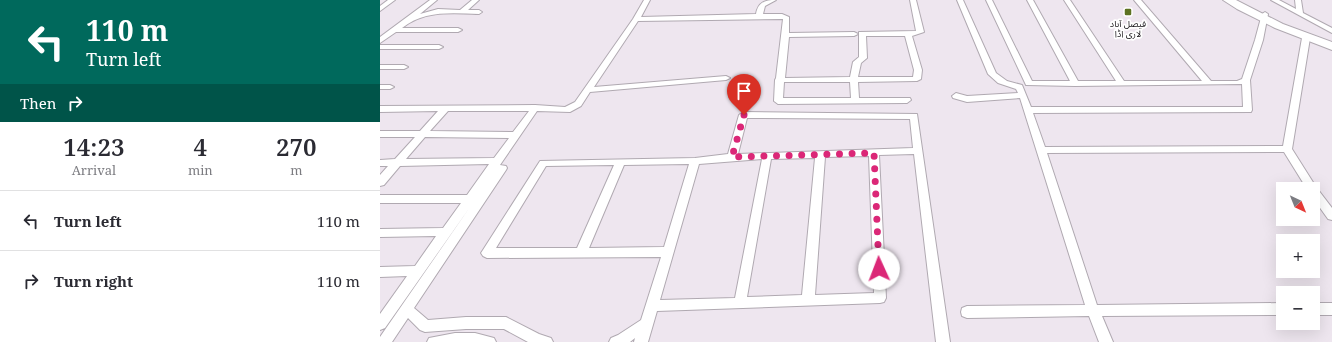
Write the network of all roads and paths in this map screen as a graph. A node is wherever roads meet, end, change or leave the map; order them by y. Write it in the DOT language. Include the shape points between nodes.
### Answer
graph roads {
  1 [pos="392,0"];
  2 [pos="434,0"];
  3 [pos="476,0"];
  4 [pos="647,0"];
  5 [pos="773,0"];
  6 [pos="913,0"];
  7 [pos="960,0"];
  8 [pos="989,0"];
  9 [pos="1030,0"];
  10 [pos="1068,0"];
  11 [pos="1137,0"];
  12 [pos="1228,0"];
  13 [pos="1239,0"];
  14 [pos="1274,0"];
  15 [pos="1298,0"];
  16 [pos="380,9"];
  17 [pos="461,12"];
  18 [pos="479,12"];
  19 [pos="1300,14"];
  20 [pos="759,16"];
  21 [pos="1264,16"];
  22 [pos="410,19"];
  23 [pos="636,19"];
  24 [pos="458,30"];
  25 [pos="1332,31"];
  26 [pos="392,32"];
  27 [pos="854,34"];
  28 [pos="908,34"];
  29 [pos="380,35"];
  30 [pos="785,35"];
  31 [pos="1306,38"];
  32 [pos="380,41"];
  33 [pos="1332,42"];
  34 [pos="1332,46"];
  35 [pos="380,47"];
  36 [pos="439,47"];
  37 [pos="380,67"];
  38 [pos="404,67"];
  39 [pos="726,78"];
  40 [pos="854,79"];
  41 [pos="779,80"];
  42 [pos="1246,80"];
  43 [pos="1029,83"];
  44 [pos="1122,83"];
  45 [pos="1210,83"];
  46 [pos="1076,84"];
  47 [pos="380,87"];
  48 [pos="390,87"];
  49 [pos="588,90"];
  50 [pos="1021,91"];
  51 [pos="956,96"];
  52 [pos="855,100"];
  53 [pos="907,100"];
  54 [pos="446,108"];
  55 [pos="535,108"];
  56 [pos="380,110"];
  57 [pos="1028,110"];
  58 [pos="380,134"];
  59 [pos="423,134"];
  60 [pos="515,135"];
  61 [pos="1287,149"];
  62 [pos="1041,150"];
  63 [pos="918,151"];
  64 [pos="874,153"];
  65 [pos="820,154"];
  66 [pos="767,156"];
  67 [pos="732,157"];
  68 [pos="398,162"];
  69 [pos="620,162"];
  70 [pos="695,162"];
  71 [pos="380,163"];
  72 [pos="494,164"];
  73 [pos="380,182"];
  74 [pos="1308,182"];
  75 [pos="469,199"];
  76 [pos="380,200"];
  77 [pos="1320,200"];
  78 [pos="1332,216"];
  79 [pos="446,232"];
  80 [pos="380,233"];
  81 [pos="581,252"];
  82 [pos="668,252"];
  83 [pos="418,271"];
  84 [pos="380,272"];
  85 [pos="808,301"];
  86 [pos="740,303"];
  87 [pos="652,306"];
  88 [pos="407,309"];
  89 [pos="1276,309"];
  90 [pos="1320,309"];
  91 [pos="1332,309"];
  92 [pos="1093,311"];
  93 [pos="967,312"];
  94 [pos="380,324"];
  95 [pos="647,324"];
  96 [pos="384,342"];
  97 [pos="434,342"];
  98 [pos="489,342"];
  99 [pos="546,342"];
  100 [pos="616,342"];
  101 [pos="641,342"];
  102 [pos="943,342"];
  103 [pos="1106,342"];
  1 -- 16 [label="street"];
  2 -- 22 [label="street"];
  3 -- 17 [label="street"];
  4 -- 23 [label="street"];
  5 -- 20 [label="street" via="761,6"];
  6 -- 28 [label="street" via="920,32"];
  7 -- 50 [label="street" via="992,74 997,80"];
  8 -- 43 [label="street"];
  9 -- 46 [label="street"];
  10 -- 44 [label="street"];
  11 -- 45 [label="street"];
  12 -- 21 [label="main road"];
  13 -- 21 [label="main road"];
  14 -- 19 [label="street"];
  15 -- 19 [label="street"];
  17 -- 18 [label="street"];
  17 -- 22 [label="street" via="438,11"];
  19 -- 25 [label="street"];
  20 -- 23 [label="street"];
  20 -- 30 [label="street" via="786,16"];
  21 -- 31 [label="main road"];
  21 -- 33 [label="main road"];
  21 -- 42 [label="street"];
  22 -- 26 [label="street"];
  23 -- 49 [label="street"];
  24 -- 26 [label="street"];
  26 -- 29 [label="street"];
  26 -- 32 [label="street"];
  27 -- 30 [label="street"];
  28 -- 40 [label="street" via="862,34 863,58 857,62"];
  28 -- 40 [label="street" via="918,70 917,79"];
  30 -- 41 [label="street"];
  31 -- 34 [label="main road"];
  31 -- 61 [label="street"];
  35 -- 36 [label="street"];
  37 -- 38 [label="street"];
  39 -- 49 [label="street"];
  40 -- 41 [label="street"];
  40 -- 52 [label="street"];
  41 -- 52 [label="street" via="778,101"];
  42 -- 45 [label="street" via="1238,83"];
  42 -- 57 [label="street" via="1248,110"];
  43 -- 46 [label="street"];
  43 -- 50 [label="street"];
  44 -- 45 [label="street"];
  44 -- 46 [label="street"];
  47 -- 48 [label="street"];
  49 -- 55 [label="street" via="578,104 567,110"];
  50 -- 51 [label="street" via="967,99"];
  50 -- 57 [label="street"];
  52 -- 53 [label="street"];
  54 -- 55 [label="street"];
  54 -- 56 [label="street"];
  54 -- 59 [label="street"];
  55 -- 60 [label="street"];
  57 -- 62 [label="street"];
  58 -- 59 [label="street"];
  59 -- 60 [label="street"];
  59 -- 68 [label="street"];
  60 -- 72 [label="street"];
  61 -- 62 [label="street"];
  61 -- 74 [label="street"];
  62 -- 92 [label="street"];
  63 -- 64 [label="street"];
  63 -- 67 [label="street" via="914,116 744,115"];
  63 -- 102 [label="street"];
  64 -- 65 [label="street"];
  64 -- 85 [label="street" via="880,298"];
  65 -- 66 [label="street"];
  65 -- 85 [label="street"];
  66 -- 67 [label="street"];
  66 -- 86 [label="street"];
  67 -- 70 [label="street"];
  68 -- 71 [label="street"];
  68 -- 72 [label="street"];
  68 -- 73 [label="street"];
  69 -- 70 [label="street"];
  69 -- 81 [label="street"];
  69 -- 81 [label="street" via="543,163 487,253"];
  70 -- 82 [label="street"];
  72 -- 75 [label="street"];
  72 -- 88 [label="street" via="502,168"];
  75 -- 76 [label="street"];
  75 -- 79 [label="street"];
  77 -- 78 [label="street"];
  79 -- 80 [label="street"];
  79 -- 83 [label="street"];
  81 -- 82 [label="street"];
  82 -- 87 [label="street"];
  83 -- 84 [label="street"];
  83 -- 94 [label="street"];
  85 -- 86 [label="street"];
  86 -- 87 [label="street"];
  87 -- 95 [label="street"];
  88 -- 96 [label="street"];
  88 -- 99 [label="street" via="425,326 506,323 536,340"];
  89 -- 92 [label="street"];
  90 -- 91 [label="street"];
  92 -- 93 [label="street"];
  92 -- 103 [label="street"];
  95 -- 100 [label="street"];
  95 -- 101 [label="street"];
  97 -- 98 [label="street" via="451,339"];
}
